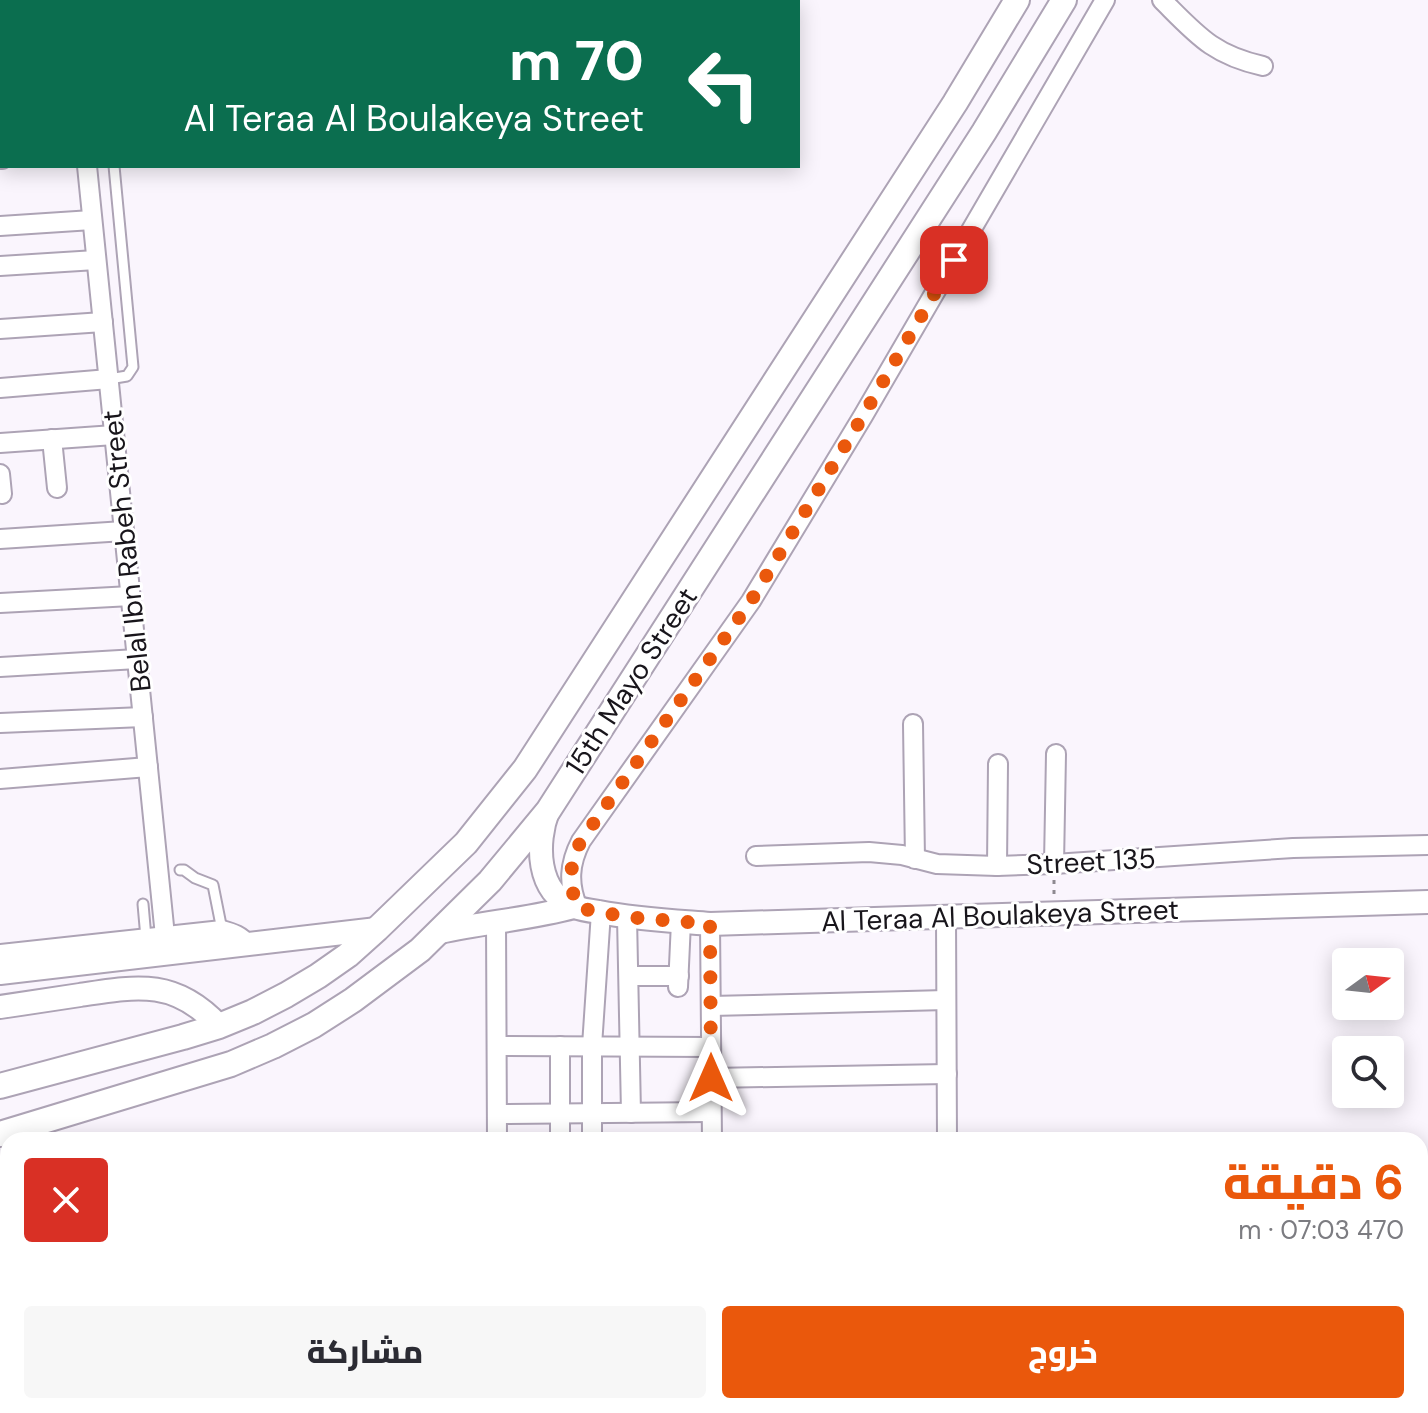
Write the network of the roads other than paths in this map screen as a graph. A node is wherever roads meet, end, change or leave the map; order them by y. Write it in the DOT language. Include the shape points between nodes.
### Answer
graph roads {
  1 [pos="1017,0"];
  2 [pos="1064,0"];
  3 [pos="1105,0"];
  4 [pos="1162,0"];
  5 [pos="1263,66"];
  6 [pos="87,168"];
  7 [pos="114,168"];
  8 [pos="92,220"];
  9 [pos="0,226"];
  10 [pos="96,260"];
  11 [pos="0,266"];
  12 [pos="103,322"];
  13 [pos="0,329"];
  14 [pos="109,379"];
  15 [pos="0,388"];
  16 [pos="114,435"];
  17 [pos="52,439"];
  18 [pos="0,443"];
  19 [pos="0,474"];
  20 [pos="57,488"];
  21 [pos="2,494"];
  22 [pos="124,531"];
  23 [pos="0,539"];
  24 [pos="131,596"];
  25 [pos="0,603"];
  26 [pos="137,659"];
  27 [pos="0,667"];
  28 [pos="143,717"];
  29 [pos="0,723"];
  30 [pos="913,724"];
  31 [pos="1056,754"];
  32 [pos="998,764"];
  33 [pos="148,767"];
  34 [pos="0,779"];
  35 [pos="548,811"];
  36 [pos="1428,845"];
  37 [pos="756,856"];
  38 [pos="915,859"];
  39 [pos="1054,864"];
  40 [pos="997,866"];
  41 [pos="180,870"];
  42 [pos="1428,902"];
  43 [pos="143,904"];
  44 [pos="576,908"];
  45 [pos="601,912"];
  46 [pos="627,917"];
  47 [pos="946,918"];
  48 [pos="496,921"];
  49 [pos="681,922"];
  50 [pos="710,924"];
  51 [pos="377,929"];
  52 [pos="222,930"];
  53 [pos="440,932"];
  54 [pos="165,936"];
  55 [pos="146,938"];
  56 [pos="247,944"];
  57 [pos="0,954"];
  58 [pos="0,973"];
  59 [pos="629,976"];
  60 [pos="946,1000"];
  61 [pos="711,1006"];
  62 [pos="0,1007"];
  63 [pos="219,1026"];
  64 [pos="497,1046"];
  65 [pos="560,1046"];
  66 [pos="592,1046"];
  67 [pos="630,1046"];
  68 [pos="711,1047"];
  69 [pos="947,1074"];
  70 [pos="711,1078"];
  71 [pos="0,1086"];
  72 [pos="711,1112"];
  73 [pos="560,1113"];
  74 [pos="592,1113"];
  75 [pos="631,1113"];
  76 [pos="497,1114"];
  77 [pos="7,1132"];
  78 [pos="497,1132"];
  79 [pos="560,1132"];
  80 [pos="592,1132"];
  81 [pos="712,1132"];
  82 [pos="947,1132"];
  1 -- 51 [label="main road, 15th Mayo Street" via="525,769 466,843"];
  2 -- 35 [label="main road, 15th Mayo Street"];
  3 -- 44 [label="street" via="751,601 581,841 571,874"];
  4 -- 5 [label="street" via="1216,49"];
  6 -- 8 [label="street, Belal Ibn Rabeh Street"];
  7 -- 14 [label="lane" via="133,367 127,376"];
  8 -- 9 [label="street"];
  8 -- 10 [label="street, Belal Ibn Rabeh Street"];
  10 -- 11 [label="street"];
  10 -- 12 [label="street, Belal Ibn Rabeh Street"];
  12 -- 13 [label="street"];
  12 -- 14 [label="street, Belal Ibn Rabeh Street"];
  14 -- 15 [label="street"];
  14 -- 16 [label="street, Belal Ibn Rabeh Street"];
  16 -- 17 [label="street"];
  16 -- 22 [label="street, Belal Ibn Rabeh Street"];
  17 -- 18 [label="street"];
  17 -- 20 [label="street"];
  19 -- 21 [label="street"];
  22 -- 23 [label="street"];
  22 -- 24 [label="street, Belal Ibn Rabeh Street"];
  24 -- 25 [label="street"];
  24 -- 26 [label="street, Belal Ibn Rabeh Street"];
  26 -- 27 [label="street"];
  26 -- 28 [label="street, Belal Ibn Rabeh Street"];
  28 -- 29 [label="street"];
  28 -- 33 [label="street, Belal Ibn Rabeh Street"];
  30 -- 38 [label="street"];
  31 -- 39 [label="street"];
  32 -- 40 [label="street"];
  33 -- 34 [label="street"];
  33 -- 54 [label="street, Belal Ibn Rabeh Street"];
  35 -- 44 [label="street" via="540,837 542,865 553,890"];
  35 -- 53 [label="main road, 15th Mayo Street"];
  36 -- 39 [label="street, Street 135"];
  37 -- 38 [label="street, Street 135" via="869,852"];
  38 -- 40 [label="street, Street 135"];
  39 -- 40 [label="street, Street 135"];
  41 -- 52 [label="lane" via="213,885"];
  42 -- 47 [label="street, Al Teraa Al Boulakeya Street"];
  43 -- 55 [label="lane"];
  44 -- 45 [label="street, Al Teraa Al Boulakeya Street"];
  44 -- 48 [label="street, Al Teraa Al Boulakeya Street"];
  45 -- 46 [label="street, Al Teraa Al Boulakeya Street"];
  45 -- 66 [label="street"];
  46 -- 49 [label="street, Al Teraa Al Boulakeya Street"];
  46 -- 59 [label="street"];
  47 -- 50 [label="street, Al Teraa Al Boulakeya Street"];
  47 -- 60 [label="street"];
  48 -- 53 [label="street, Al Teraa Al Boulakeya Street"];
  48 -- 64 [label="street"];
  49 -- 50 [label="street, Al Teraa Al Boulakeya Street"];
  49 -- 59 [label="street" via="679,982"];
  50 -- 61 [label="street"];
  51 -- 56 [label="street"];
  51 -- 63 [label="main road, 15th Mayo Street" via="318,976"];
  52 -- 54 [label="street"];
  52 -- 56 [label="street"];
  53 -- 77 [label="main road, 15th Mayo Street" via="353,1000 273,1046 231,1064"];
  54 -- 55 [label="street"];
  55 -- 57 [label="street"];
  56 -- 58 [label="street"];
  59 -- 67 [label="street"];
  60 -- 61 [label="street"];
  60 -- 69 [label="street"];
  61 -- 68 [label="street"];
  62 -- 63 [label="street" via="149,988 189,1001"];
  63 -- 71 [label="main road, 15th Mayo Street"];
  64 -- 65 [label="street"];
  64 -- 76 [label="street"];
  65 -- 66 [label="street"];
  65 -- 73 [label="street"];
  66 -- 67 [label="street"];
  66 -- 74 [label="street"];
  67 -- 68 [label="street"];
  67 -- 75 [label="street"];
  68 -- 70 [label="street"];
  69 -- 70 [label="street"];
  69 -- 82 [label="street"];
  70 -- 72 [label="street"];
  72 -- 75 [label="street"];
  72 -- 81 [label="street"];
  73 -- 74 [label="street"];
  73 -- 76 [label="street"];
  73 -- 79 [label="street"];
  74 -- 75 [label="street"];
  74 -- 80 [label="street"];
  76 -- 78 [label="street"];
}
